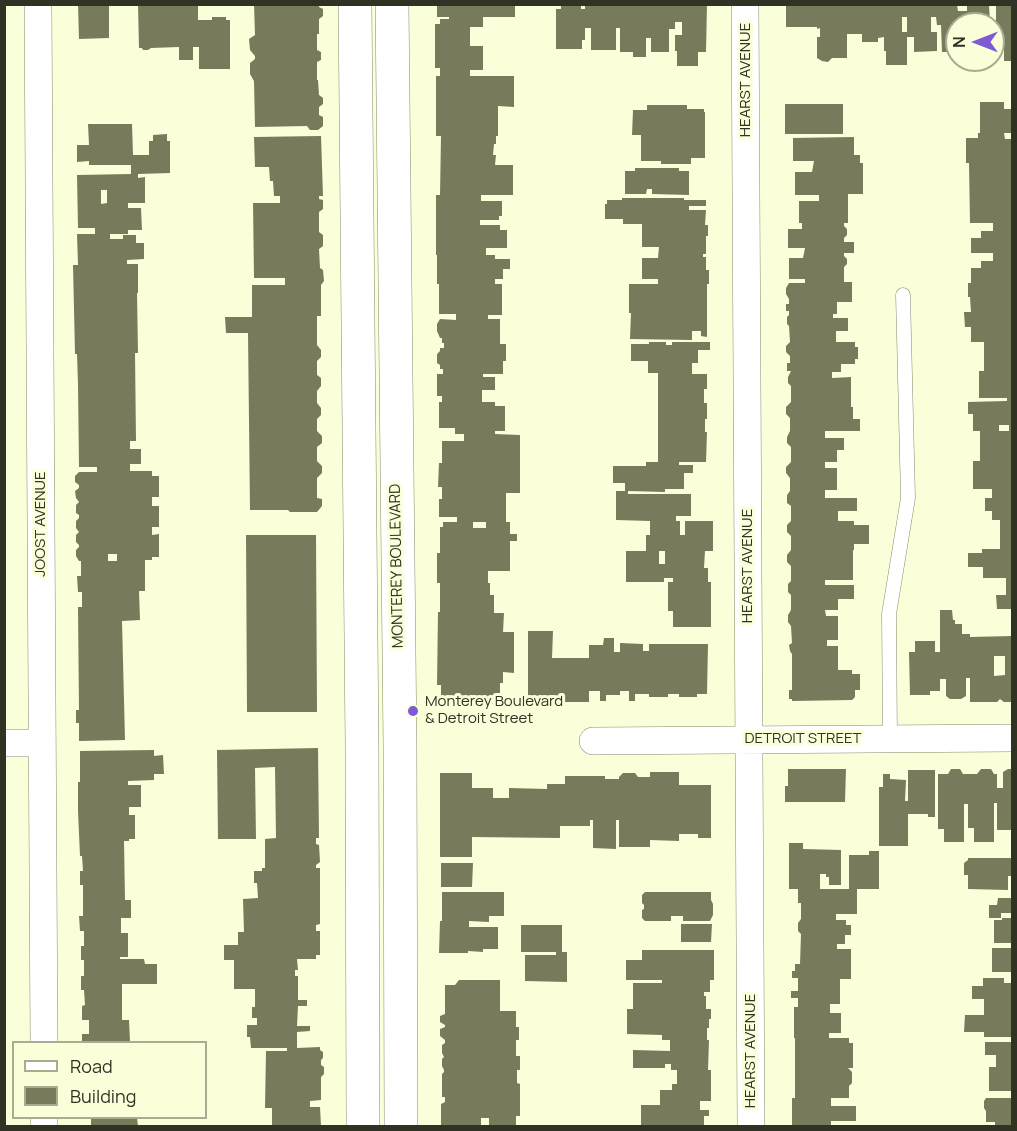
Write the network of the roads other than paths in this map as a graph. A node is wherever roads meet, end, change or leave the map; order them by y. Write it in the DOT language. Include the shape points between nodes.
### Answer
graph roads {
  1 [pos="38,4"];
  2 [pos="355,4"];
  3 [pos="392,4"];
  4 [pos="745,4"];
  5 [pos="903,295"];
  6 [pos="890,738"];
  7 [pos="1012,738"];
  8 [pos="749,740"];
  9 [pos="593,741"];
  10 [pos="4,743"];
  11 [pos="42,743"];
  12 [pos="44,1041"];
  13 [pos="363,1124"];
  14 [pos="401,1124"];
  15 [pos="752,1126"];
  1 -- 11 [label="street, JOOST AVENUE"];
  2 -- 13 [label="main road"];
  3 -- 14 [label="main road, MONTEREY BOULEVARD"];
  4 -- 8 [label="street, HEARST AVENUE"];
  5 -- 6 [label="lane" via="908,498 889,614"];
  6 -- 7 [label="street, DETROIT STREET"];
  6 -- 8 [label="street, DETROIT STREET"];
  8 -- 9 [label="street, DETROIT STREET"];
  8 -- 15 [label="street, HEARST AVENUE"];
  10 -- 11 [label="street"];
  11 -- 12 [label="street, JOOST AVENUE"];
  13 -- 14 [label="main road"];
}
